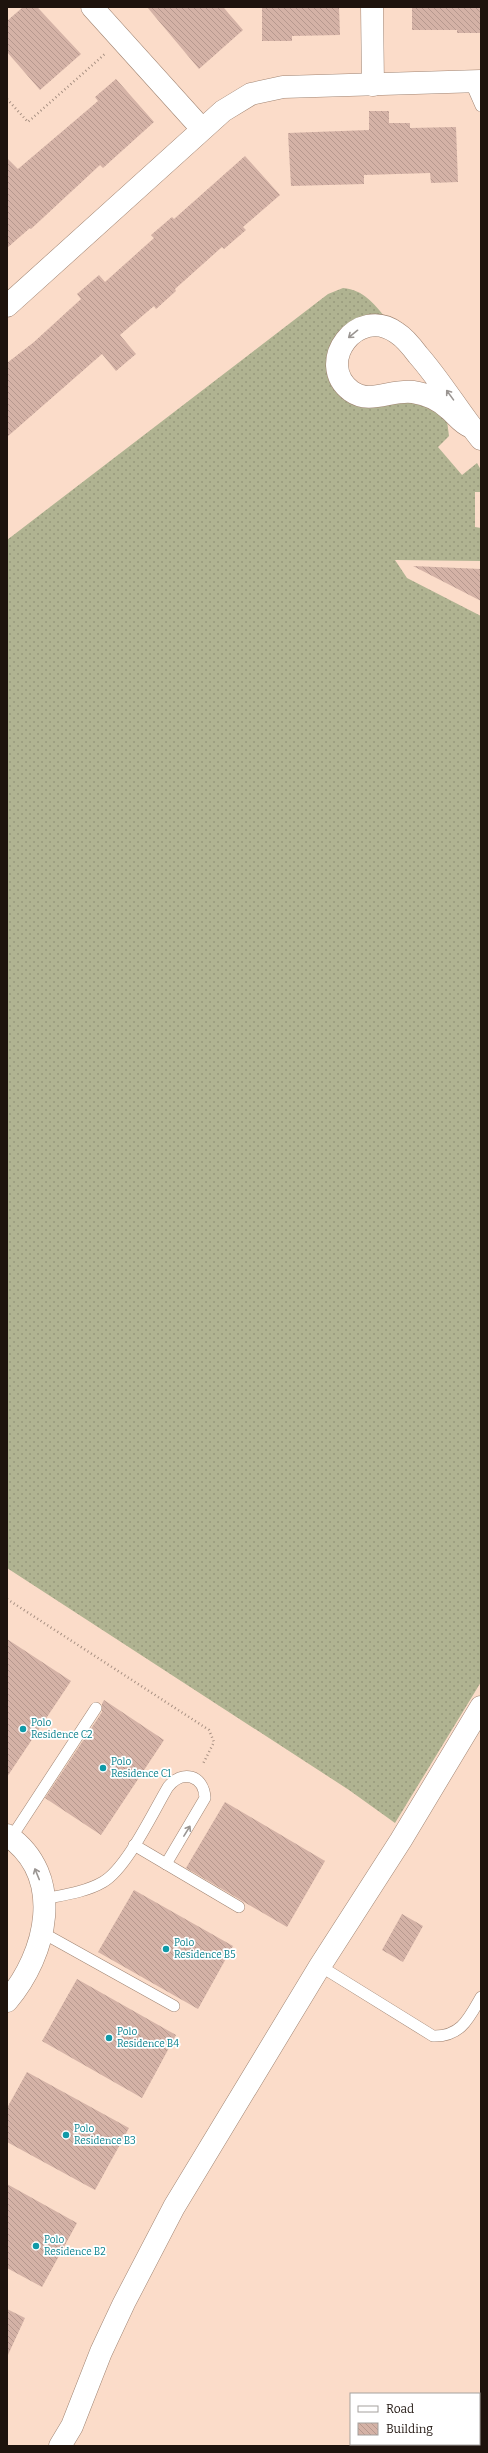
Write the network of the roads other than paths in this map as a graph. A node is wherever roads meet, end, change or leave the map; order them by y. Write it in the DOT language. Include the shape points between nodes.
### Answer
graph roads {
  1 [pos="92,7"];
  2 [pos="372,7"];
  3 [pos="475,81"];
  4 [pos="373,85"];
  5 [pos="481,106"];
  6 [pos="202,129"];
  7 [pos="7,306"];
  8 [pos="476,433"];
  9 [pos="481,1707"];
  10 [pos="96,1708"];
  11 [pos="8,1842"];
  12 [pos="134,1845"];
  13 [pos="166,1864"];
  14 [pos="44,1899"];
  15 [pos="239,1908"];
  16 [pos="43,1933"];
  17 [pos="320,1966"];
  18 [pos="7,1993"];
  19 [pos="481,1997"];
  20 [pos="7,2001"];
  21 [pos="174,2006"];
  22 [pos="71,2436"];
  23 [pos="60,2446"];
  1 -- 6 [label="street"];
  2 -- 4 [label="street"];
  3 -- 4 [label="street"];
  3 -- 5 [label="lane"];
  4 -- 6 [label="street" via="267,89 236,101"];
  6 -- 7 [label="street"];
  8 -- 8 [label="street, one-way" via="435,375 398,333 380,325 369,326 359,329 343,343 338,366 342,380 352,391 368,397 400,392 423,394 443,404"];
  9 -- 17 [label="street" via="401,1840"];
  10 -- 11 [label="lane"];
  14 -- 11 [label="street, one-way" via="33,1866"];
  11 -- 18 [label="street" via="23,1878 31,1918 28,1944"];
  12 -- 13 [label="lane"];
  13 -- 12 [label="lane, one-way" via="205,1798 201,1783 195,1778 180,1776 173,1780"];
  12 -- 14 [label="lane" via="120,1867 103,1883"];
  13 -- 15 [label="lane"];
  14 -- 16 [label="street"];
  16 -- 20 [label="street" via="32,1963"];
  16 -- 21 [label="lane"];
  17 -- 19 [label="lane" via="433,2036 454,2034 462,2028"];
  17 -- 22 [label="street" via="201,2161 148,2254 101,2352"];
  22 -- 23 [label="street"];
}
